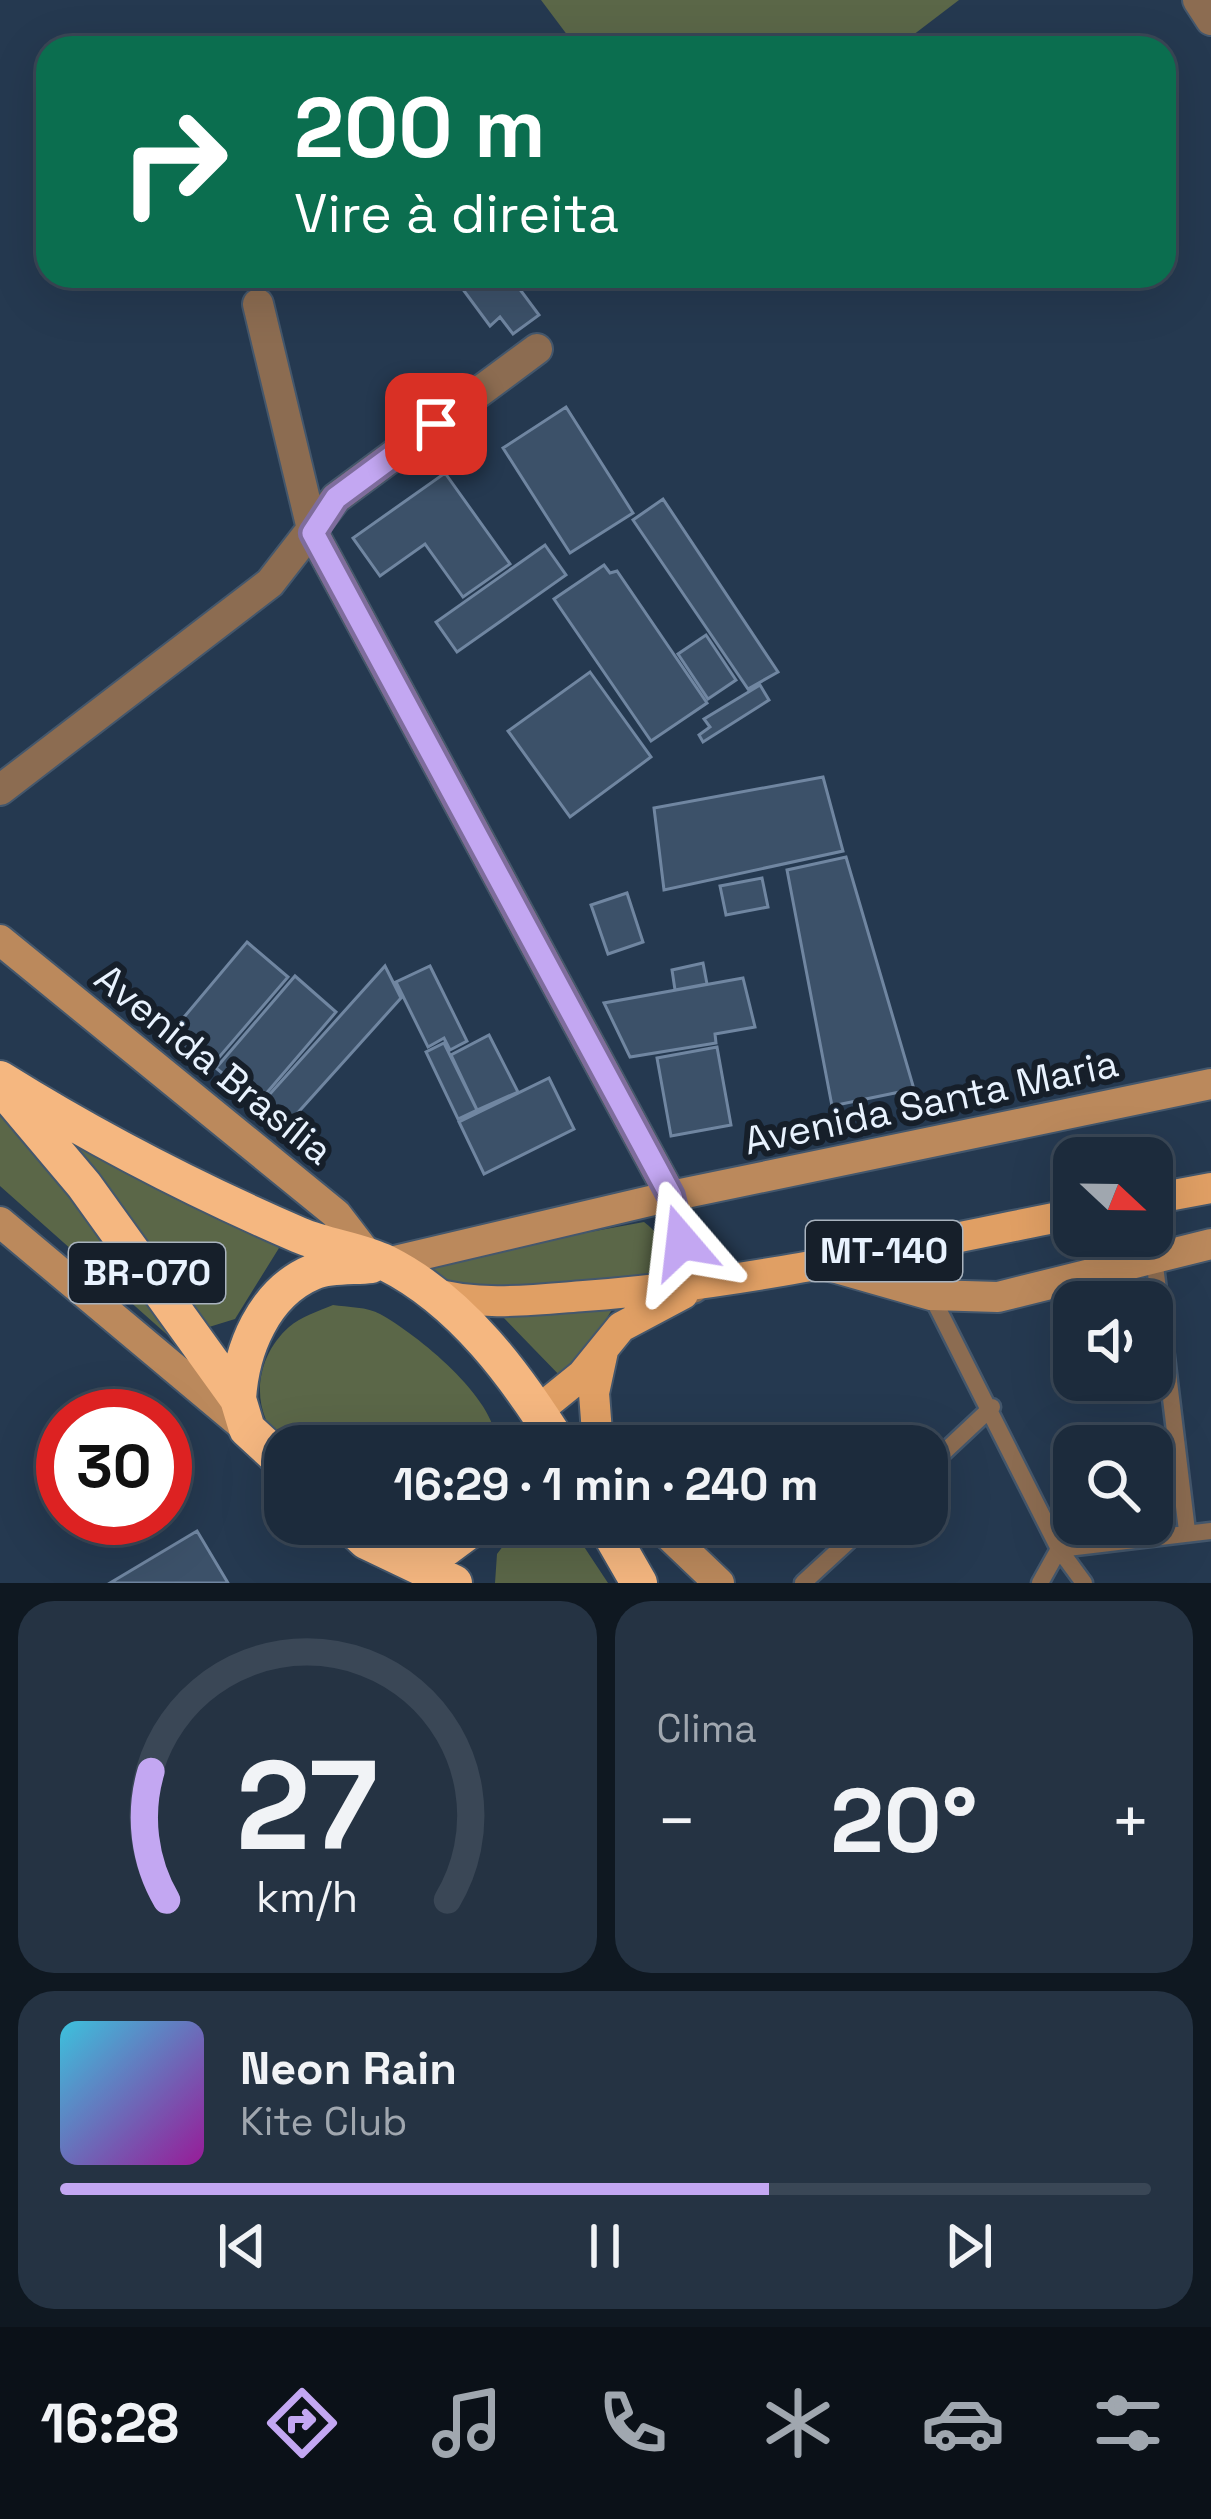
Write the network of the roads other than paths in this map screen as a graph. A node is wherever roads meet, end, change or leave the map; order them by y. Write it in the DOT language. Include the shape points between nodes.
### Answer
graph roads {
  1 [pos="1198,0"];
  2 [pos="1211,20"];
  3 [pos="258,304"];
  4 [pos="537,349"];
  5 [pos="313,533"];
  6 [pos="0,790"];
  7 [pos="0,940"];
  8 [pos="0,1082"];
  9 [pos="1211,1084"];
  10 [pos="1211,1188"];
  11 [pos="1173,1195"];
  12 [pos="671,1196"];
  13 [pos="1053,1218"];
  14 [pos="0,1222"];
  15 [pos="1211,1244"];
  16 [pos="1173,1253"];
  17 [pos="1154,1257"];
  18 [pos="377,1260"];
  19 [pos="819,1263"];
  20 [pos="693,1288"];
  21 [pos="425,1291"];
  22 [pos="931,1295"];
  23 [pos="603,1350"];
  24 [pos="992,1407"];
  25 [pos="541,1409"];
  26 [pos="243,1414"];
  27 [pos="536,1425"];
  28 [pos="549,1425"];
  29 [pos="596,1425"];
  30 [pos="264,1440"];
  31 [pos="948,1448"];
  32 [pos="1211,1531"];
  33 [pos="1186,1532"];
  34 [pos="376,1545"];
  35 [pos="449,1545"];
  36 [pos="617,1545"];
  37 [pos="679,1545"];
  38 [pos="844,1545"];
  39 [pos="1059,1549"];
  40 [pos="414,1571"];
  41 [pos="454,1583"];
  42 [pos="639,1583"];
  43 [pos="718,1583"];
  44 [pos="803,1583"];
  45 [pos="1040,1583"];
  46 [pos="1084,1583"];
  1 -- 2 [label="street"];
  3 -- 5 [label="street"];
  4 -- 5 [label="street" via="336,498"];
  5 -- 6 [label="street" via="270,583"];
  5 -- 12 [label="street"];
  7 -- 18 [label="street, Avenida Brasília" via="336,1214"];
  8 -- 18 [label="highway, BR-070" via="110,1148 298,1234"];
  8 -- 26 [label="highway, BR-070" via="85,1185"];
  9 -- 12 [label="street, Avenida Santa Maria"];
  10 -- 11 [label="main road"];
  12 -- 18 [label="street, Avenida Santa Maria"];
  12 -- 20 [label="street"];
  13 -- 19 [label="main road, MT-140"];
  14 -- 26 [label="street"];
  15 -- 16 [label="street"];
  17 -- 22 [label="street" via="998,1297"];
  17 -- 33 [label="lane"];
  18 -- 21 [label="highway, BR-070"];
  18 -- 26 [label="highway, BR-070" via="313,1272 262,1317 245,1347"];
  19 -- 20 [label="main road, MT-140"];
  19 -- 22 [label="street"];
  20 -- 21 [label="main road, MT-140" via="519,1301"];
  20 -- 23 [label="main road, MT-140" via="621,1327"];
  21 -- 25 [label="highway, BR-070" via="492,1349"];
  22 -- 24 [label="lane"];
  23 -- 25 [label="main road, MT-140"];
  23 -- 29 [label="main road"];
  24 -- 31 [label="lane"];
  24 -- 39 [label="lane"];
  25 -- 27 [label="highway"];
  25 -- 28 [label="highway, BR-070"];
  26 -- 30 [label="highway, BR-070"];
  32 -- 33 [label="lane"];
  33 -- 39 [label="lane"];
  34 -- 40 [label="highway"];
  35 -- 40 [label="highway"];
  36 -- 42 [label="highway"];
  37 -- 43 [label="street"];
  38 -- 44 [label="lane"];
  39 -- 45 [label="lane"];
  39 -- 46 [label="lane"];
  40 -- 41 [label="highway"];
}
